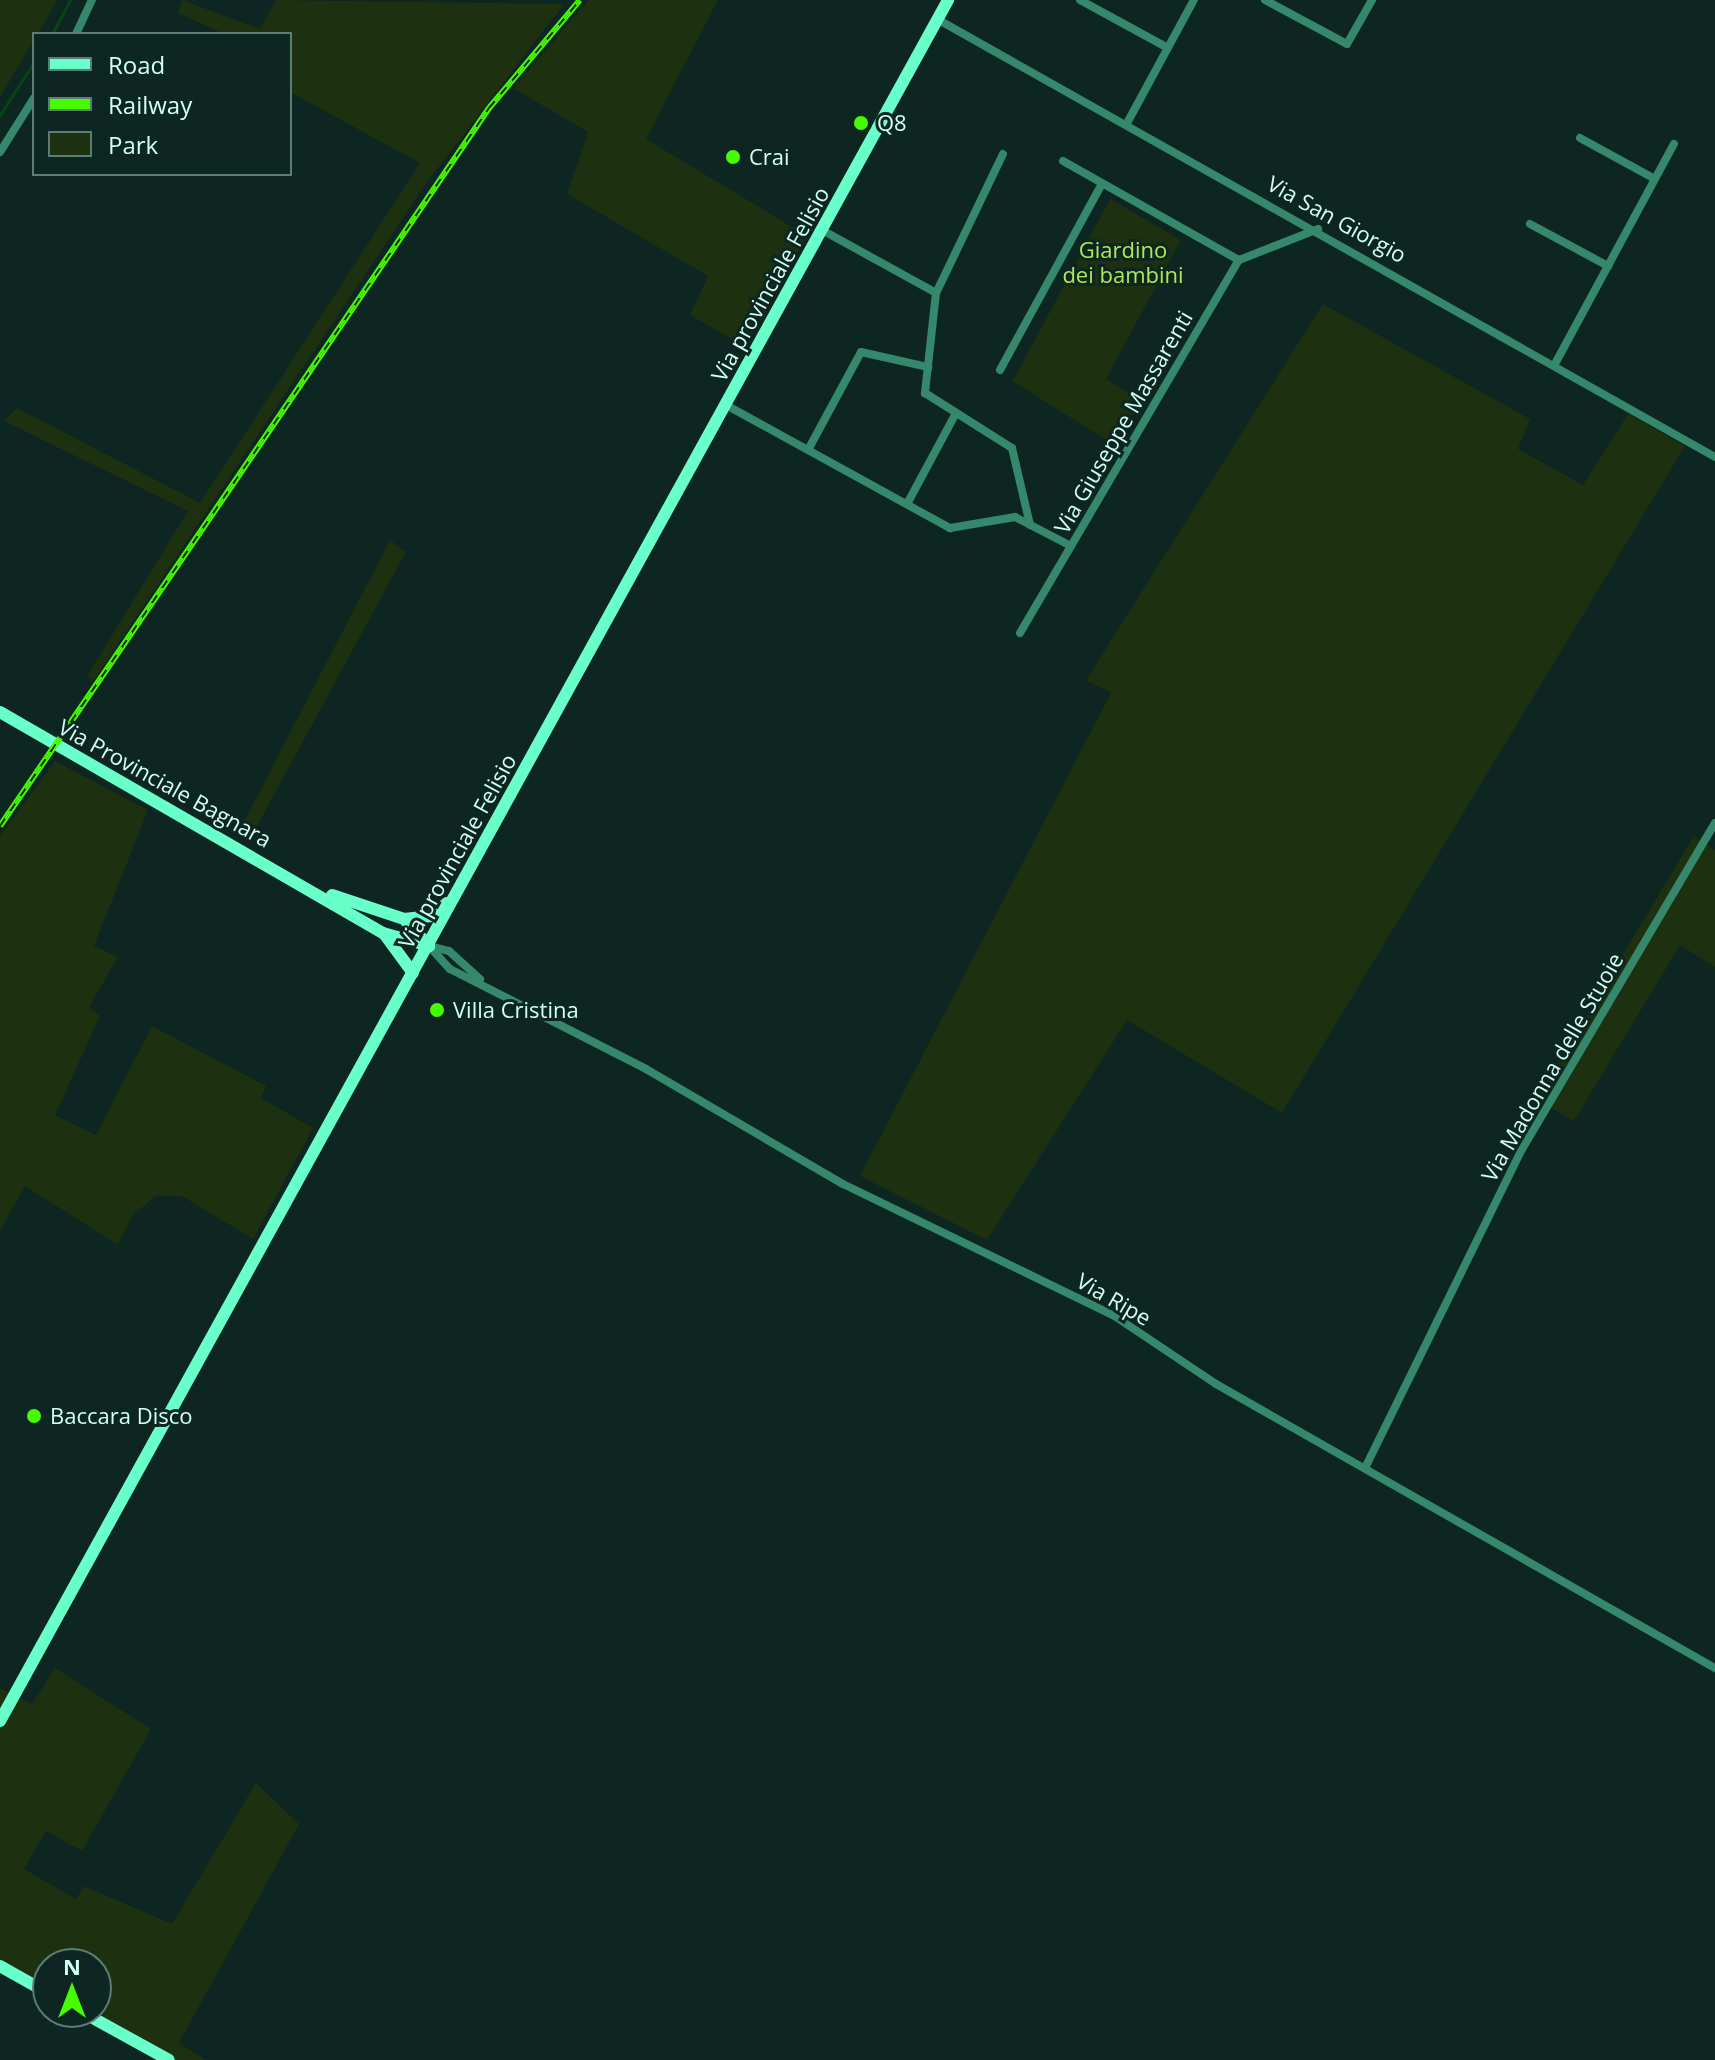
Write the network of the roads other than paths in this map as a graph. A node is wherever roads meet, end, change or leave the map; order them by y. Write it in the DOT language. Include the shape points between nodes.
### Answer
graph roads {
  1 [pos="92,0"];
  2 [pos="948,0"];
  3 [pos="1080,0"];
  4 [pos="1194,0"];
  5 [pos="1265,0"];
  6 [pos="1372,0"];
  7 [pos="937,19"];
  8 [pos="77,32"];
  9 [pos="1168,48"];
  10 [pos="32,101"];
  11 [pos="1126,125"];
  12 [pos="1580,138"];
  13 [pos="1674,144"];
  14 [pos="0,152"];
  15 [pos="1003,154"];
  16 [pos="1063,161"];
  17 [pos="1655,179"];
  18 [pos="1102,184"];
  19 [pos="1530,224"];
  20 [pos="1318,229"];
  21 [pos="822,230"];
  22 [pos="1239,260"];
  23 [pos="1608,266"];
  24 [pos="936,293"];
  25 [pos="1556,362"];
  26 [pos="928,367"];
  27 [pos="1000,370"];
  28 [pos="726,405"];
  29 [pos="956,413"];
  30 [pos="808,450"];
  31 [pos="1715,457"];
  32 [pos="907,504"];
  33 [pos="1030,525"];
  34 [pos="1071,546"];
  35 [pos="1020,633"];
  36 [pos="0,712"];
  37 [pos="1715,823"];
  38 [pos="468,874"];
  39 [pos="311,888"];
  40 [pos="404,919"];
  41 [pos="383,933"];
  42 [pos="429,946"];
  43 [pos="413,973"];
  44 [pos="483,983"];
  45 [pos="1367,1464"];
  46 [pos="1715,1668"];
  47 [pos="0,1721"];
  48 [pos="0,1966"];
  49 [pos="32,1984"];
  50 [pos="111,2028"];
  51 [pos="169,2060"];
  1 -- 8 [label="street"];
  2 -- 7 [label="main road, Via provinciale Felisio"];
  3 -- 9 [label="street"];
  4 -- 9 [label="street"];
  5 -- 6 [label="street" via="1347,44"];
  7 -- 11 [label="street, Via San Giorgio"];
  7 -- 21 [label="main road, Via provinciale Felisio"];
  9 -- 11 [label="street"];
  10 -- 14 [label="street"];
  11 -- 20 [label="street, Via San Giorgio"];
  12 -- 17 [label="street"];
  13 -- 17 [label="street"];
  15 -- 24 [label="street"];
  16 -- 18 [label="street"];
  17 -- 23 [label="street"];
  18 -- 22 [label="street"];
  18 -- 27 [label="street"];
  19 -- 23 [label="street"];
  20 -- 22 [label="street"];
  20 -- 25 [label="street, Via San Giorgio"];
  21 -- 24 [label="street"];
  21 -- 28 [label="main road, Via provinciale Felisio"];
  22 -- 34 [label="street, Via Giuseppe Massarenti"];
  23 -- 25 [label="street"];
  24 -- 26 [label="street"];
  25 -- 31 [label="street, Via San Giorgio"];
  26 -- 29 [label="street" via="925,393"];
  26 -- 30 [label="street" via="861,352"];
  28 -- 30 [label="street"];
  28 -- 38 [label="main road, Via provinciale Felisio"];
  29 -- 32 [label="street"];
  29 -- 33 [label="street" via="1012,448"];
  30 -- 32 [label="street"];
  32 -- 33 [label="street" via="950,528 1015,517"];
  33 -- 34 [label="street"];
  34 -- 35 [label="street, Via Giuseppe Massarenti"];
  36 -- 39 [label="main road, Via Provinciale Bagnara"];
  37 -- 45 [label="street, Via Madonna delle Stuoie" via="1521,1151"];
  38 -- 40 [label="main road" via="443,908"];
  38 -- 42 [label="main road, Via provinciale Felisio"];
  39 -- 40 [label="main road, Via Provinciale Bagnara"];
  39 -- 41 [label="main road, Via Provinciale Bagnara"];
  40 -- 42 [label="main road, Via Provinciale Bagnara"];
  41 -- 42 [label="main road, Via Provinciale Bagnara"];
  41 -- 43 [label="main road, Via Provinciale Bagnara"];
  42 -- 43 [label="main road, Via provinciale Felisio"];
  42 -- 44 [label="street, Via Ripe" via="450,969"];
  42 -- 44 [label="street, Via Ripe" via="449,951"];
  43 -- 47 [label="main road, Via provinciale Felisio"];
  44 -- 45 [label="street, Via Ripe" via="843,1184 1113,1315 1216,1384"];
  45 -- 46 [label="street, Via Ripe"];
  48 -- 49 [label="main road"];
  50 -- 51 [label="main road"];
}
